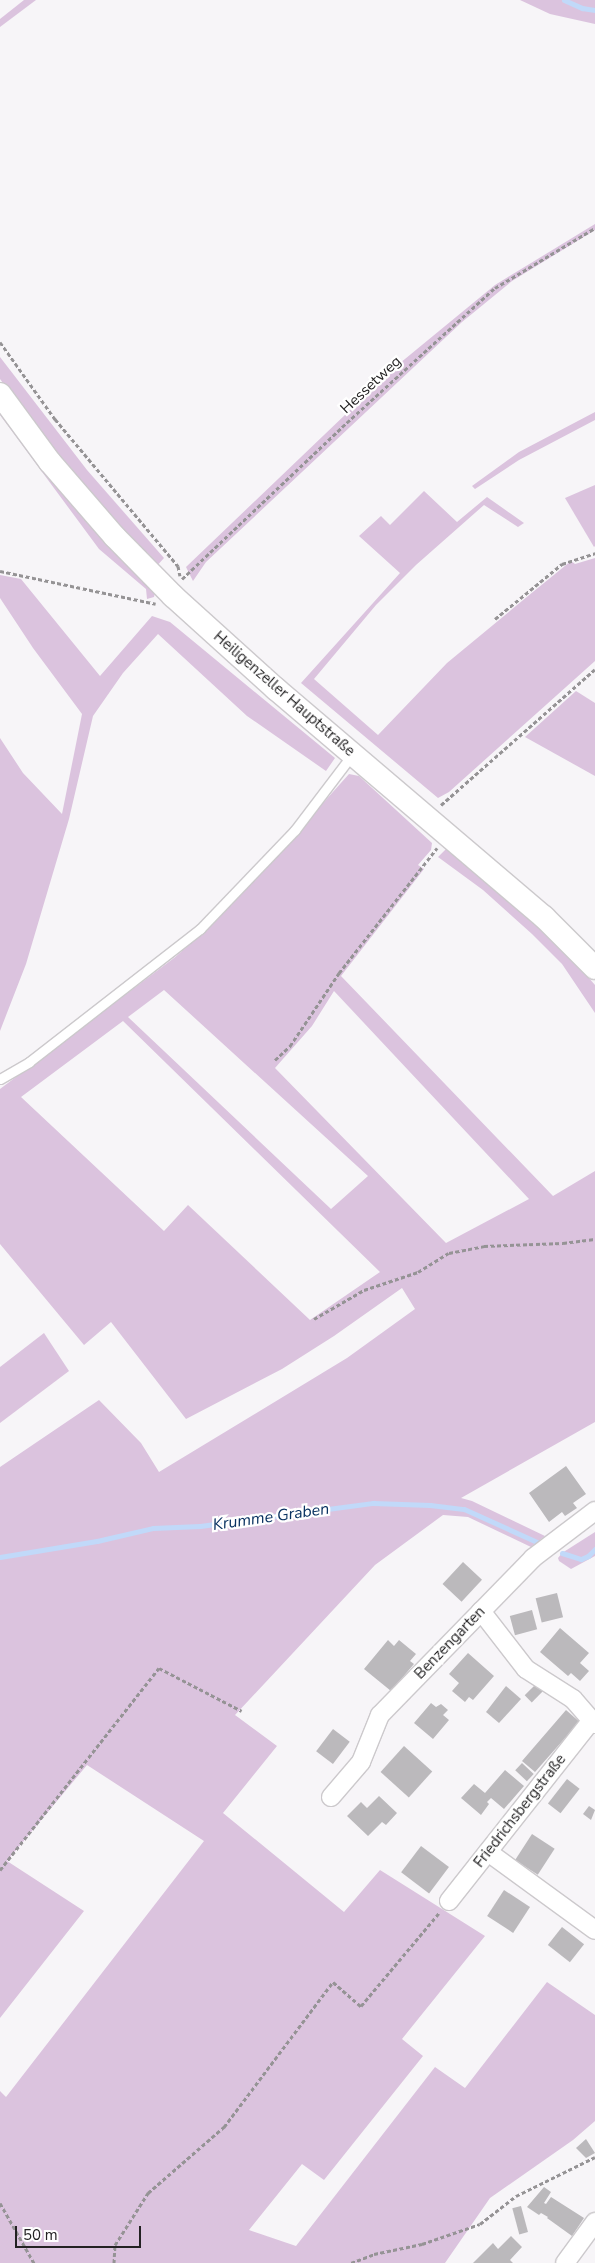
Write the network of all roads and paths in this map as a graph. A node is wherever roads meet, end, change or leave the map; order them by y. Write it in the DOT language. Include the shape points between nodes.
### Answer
graph roads {
  1 [pos="595,228"];
  2 [pos="0,342"];
  3 [pos="0,394"];
  4 [pos="595,553"];
  5 [pos="0,571"];
  6 [pos="144,602"];
  7 [pos="495,619"];
  8 [pos="595,669"];
  9 [pos="352,755"];
  10 [pos="428,818"];
  11 [pos="421,867"];
  12 [pos="595,968"];
  13 [pos="275,1060"];
  14 [pos="0,1079"];
  15 [pos="595,1239"];
  16 [pos="314,1320"];
  17 [pos="595,1511"];
  18 [pos="481,1611"];
  19 [pos="242,1711"];
  20 [pos="593,1723"];
  21 [pos="332,1797"];
  22 [pos="488,1852"];
  23 [pos="0,1870"];
  24 [pos="449,1901"];
  25 [pos="595,1930"];
  26 [pos="595,2157"];
  27 [pos="0,2203"];
  28 [pos="595,2222"];
  29 [pos="34,2263"];
  30 [pos="114,2263"];
  31 [pos="351,2263"];
  32 [pos="565,2263"];
  1 -- 2 [label="path, Hessetweg" via="495,288 342,427 181,581 178,566 55,419"];
  3 -- 9 [label="street, Heiligenzeller Hauptstraße" via="50,462 115,537 173,596"];
  4 -- 7 [label="path" via="562,564"];
  5 -- 6 [label="path"];
  8 -- 10 [label="path"];
  9 -- 10 [label="street, Heiligenzeller Hauptstraße"];
  9 -- 14 [label="lane" via="295,830 200,929 29,1062"];
  10 -- 12 [label="street, Heiligenzeller Hauptstraße" via="544,917"];
  11 -- 13 [label="path" via="339,973 290,1046"];
  15 -- 16 [label="path" via="484,1246 449,1254 418,1272 364,1290"];
  17 -- 18 [label="street, Benzengarten" via="533,1558"];
  18 -- 20 [label="street, Friedrichsbergstraße" via="526,1669 573,1699"];
  18 -- 21 [label="street, Benzengarten" via="380,1715 361,1762"];
  19 -- 23 [label="path" via="159,1668"];
  20 -- 22 [label="street, Friedrichsbergstraße"];
  22 -- 24 [label="street, Friedrichsbergstraße"];
  22 -- 25 [label="street"];
  24 -- 30 [label="path" via="361,2006 333,1982 224,2127 148,2193 115,2245"];
  26 -- 31 [label="path" via="516,2196 480,2224"];
  27 -- 29 [label="path"];
  28 -- 32 [label="street"];
}
